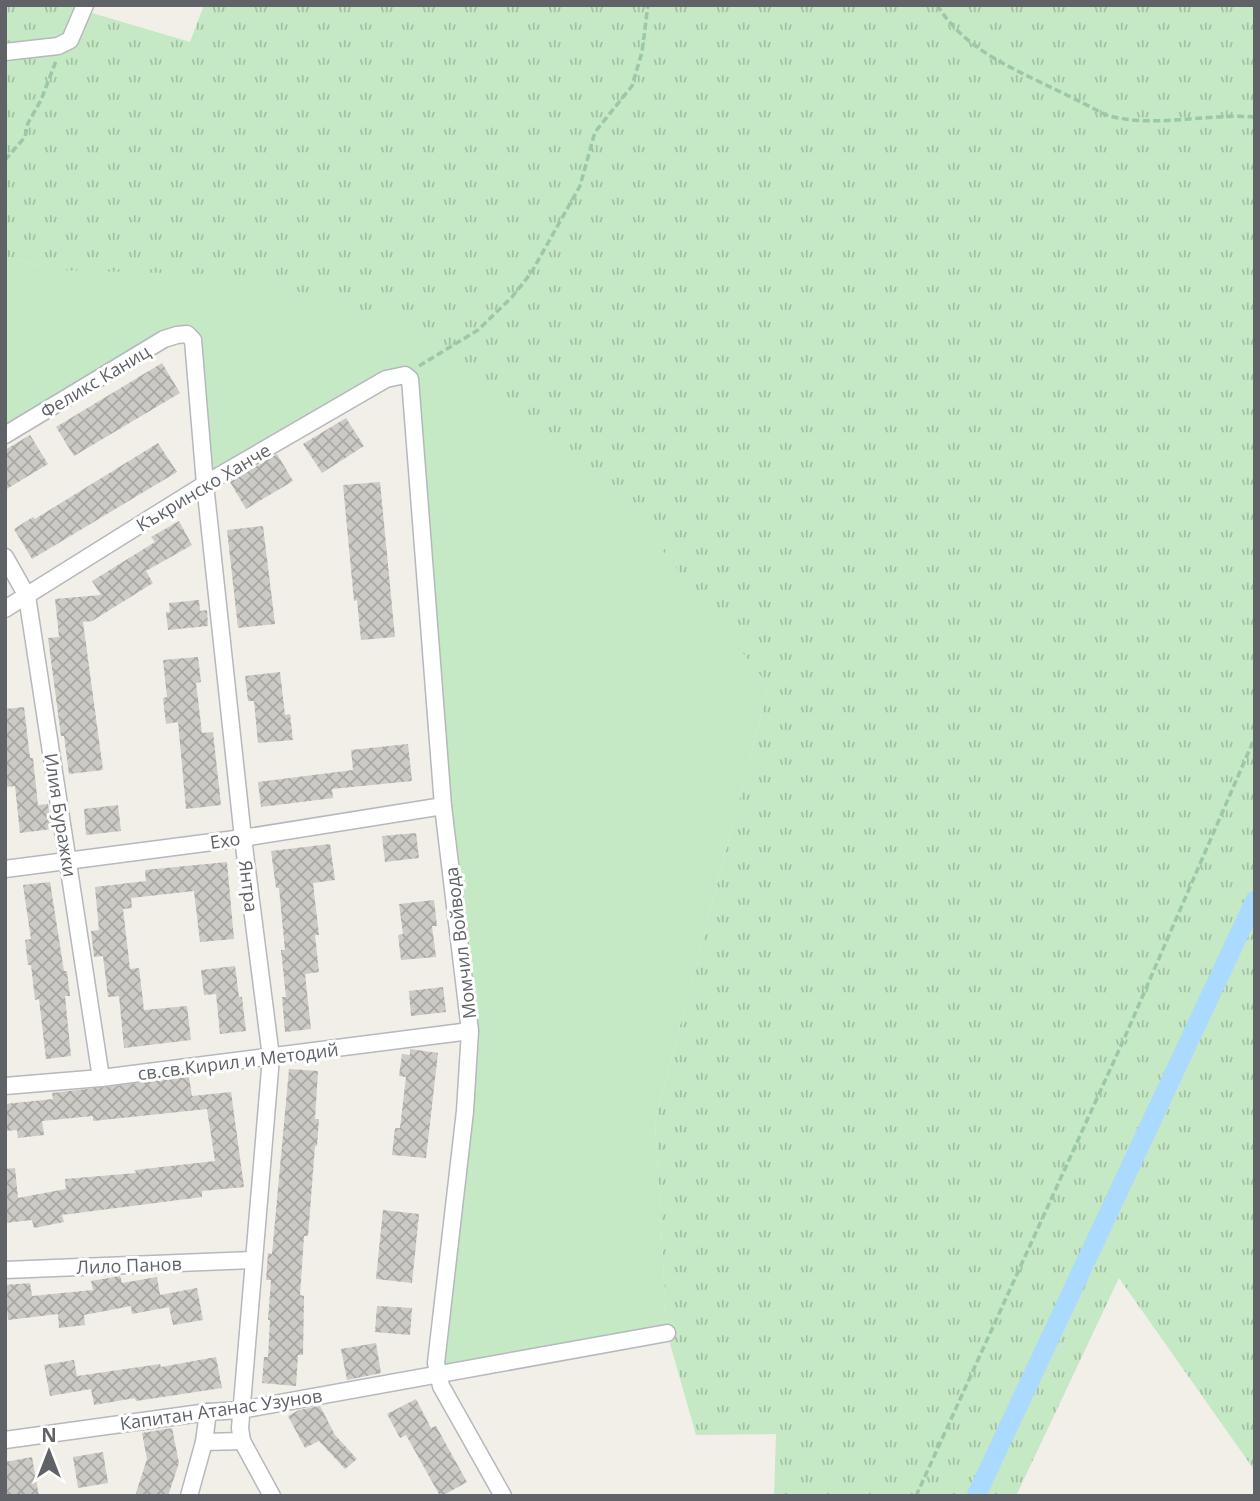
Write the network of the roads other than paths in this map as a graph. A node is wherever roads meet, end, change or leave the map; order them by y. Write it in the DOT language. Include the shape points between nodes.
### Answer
graph roads {
  1 [pos="85,5"];
  2 [pos="5,52"];
  3 [pos="187,334"];
  4 [pos="405,375"];
  5 [pos="5,435"];
  6 [pos="205,484"];
  7 [pos="5,556"];
  8 [pos="27,596"];
  9 [pos="5,609"];
  10 [pos="443,806"];
  11 [pos="243,838"];
  12 [pos="68,861"];
  13 [pos="5,869"];
  14 [pos="470,1031"];
  15 [pos="271,1057"];
  16 [pos="101,1078"];
  17 [pos="5,1086"];
  18 [pos="253,1260"];
  19 [pos="5,1270"];
  20 [pos="667,1333"];
  21 [pos="437,1373"];
  22 [pos="241,1410"];
  23 [pos="208,1412"];
  24 [pos="5,1440"];
  25 [pos="242,1441"];
  26 [pos="204,1442"];
  27 [pos="189,1496"];
  28 [pos="272,1496"];
  29 [pos="503,1496"];
  1 -- 2 [label="street" via="70,40 58,46"];
  3 -- 5 [label="street, Феликс Каниц" via="164,339"];
  3 -- 6 [label="street, Янтра" via="195,351"];
  4 -- 6 [label="street, Къкринско Ханче" via="386,379"];
  4 -- 10 [label="street, Момчил Войвода" via="412,387"];
  6 -- 8 [label="street, Къкринско Ханче"];
  6 -- 11 [label="street, Янтра"];
  7 -- 8 [label="street, Илия Буражки"];
  8 -- 9 [label="street, Къкринско Ханче"];
  8 -- 12 [label="street, Илия Буражки"];
  10 -- 11 [label="street, Ехо"];
  10 -- 14 [label="street, Момчил Войвода"];
  11 -- 12 [label="street, Ехо"];
  11 -- 15 [label="street, Янтра"];
  12 -- 13 [label="street, Ехо"];
  12 -- 16 [label="street, Илия Буражки"];
  14 -- 15 [label="street, св.св.Кирил и Методий"];
  14 -- 21 [label="street, Момчил Войвода"];
  15 -- 16 [label="street, св.св.Кирил и Методий"];
  15 -- 18 [label="street, Янтра"];
  16 -- 17 [label="street, св.св.Кирил и Методий"];
  18 -- 19 [label="street, Лило Панов"];
  18 -- 22 [label="street, Янтра"];
  20 -- 21 [label="street, Капитан Атанас Узунов"];
  21 -- 22 [label="street, Капитан Атанас Узунов"];
  21 -- 29 [label="street, Момчил Войвода"];
  22 -- 23 [label="street, Капитан Атанас Узунов"];
  22 -- 25 [label="street, Янтра"];
  23 -- 24 [label="street, Капитан Атанас Узунов"];
  23 -- 26 [label="street"];
  25 -- 26 [label="street"];
  25 -- 28 [label="street"];
  26 -- 27 [label="street"];
}
